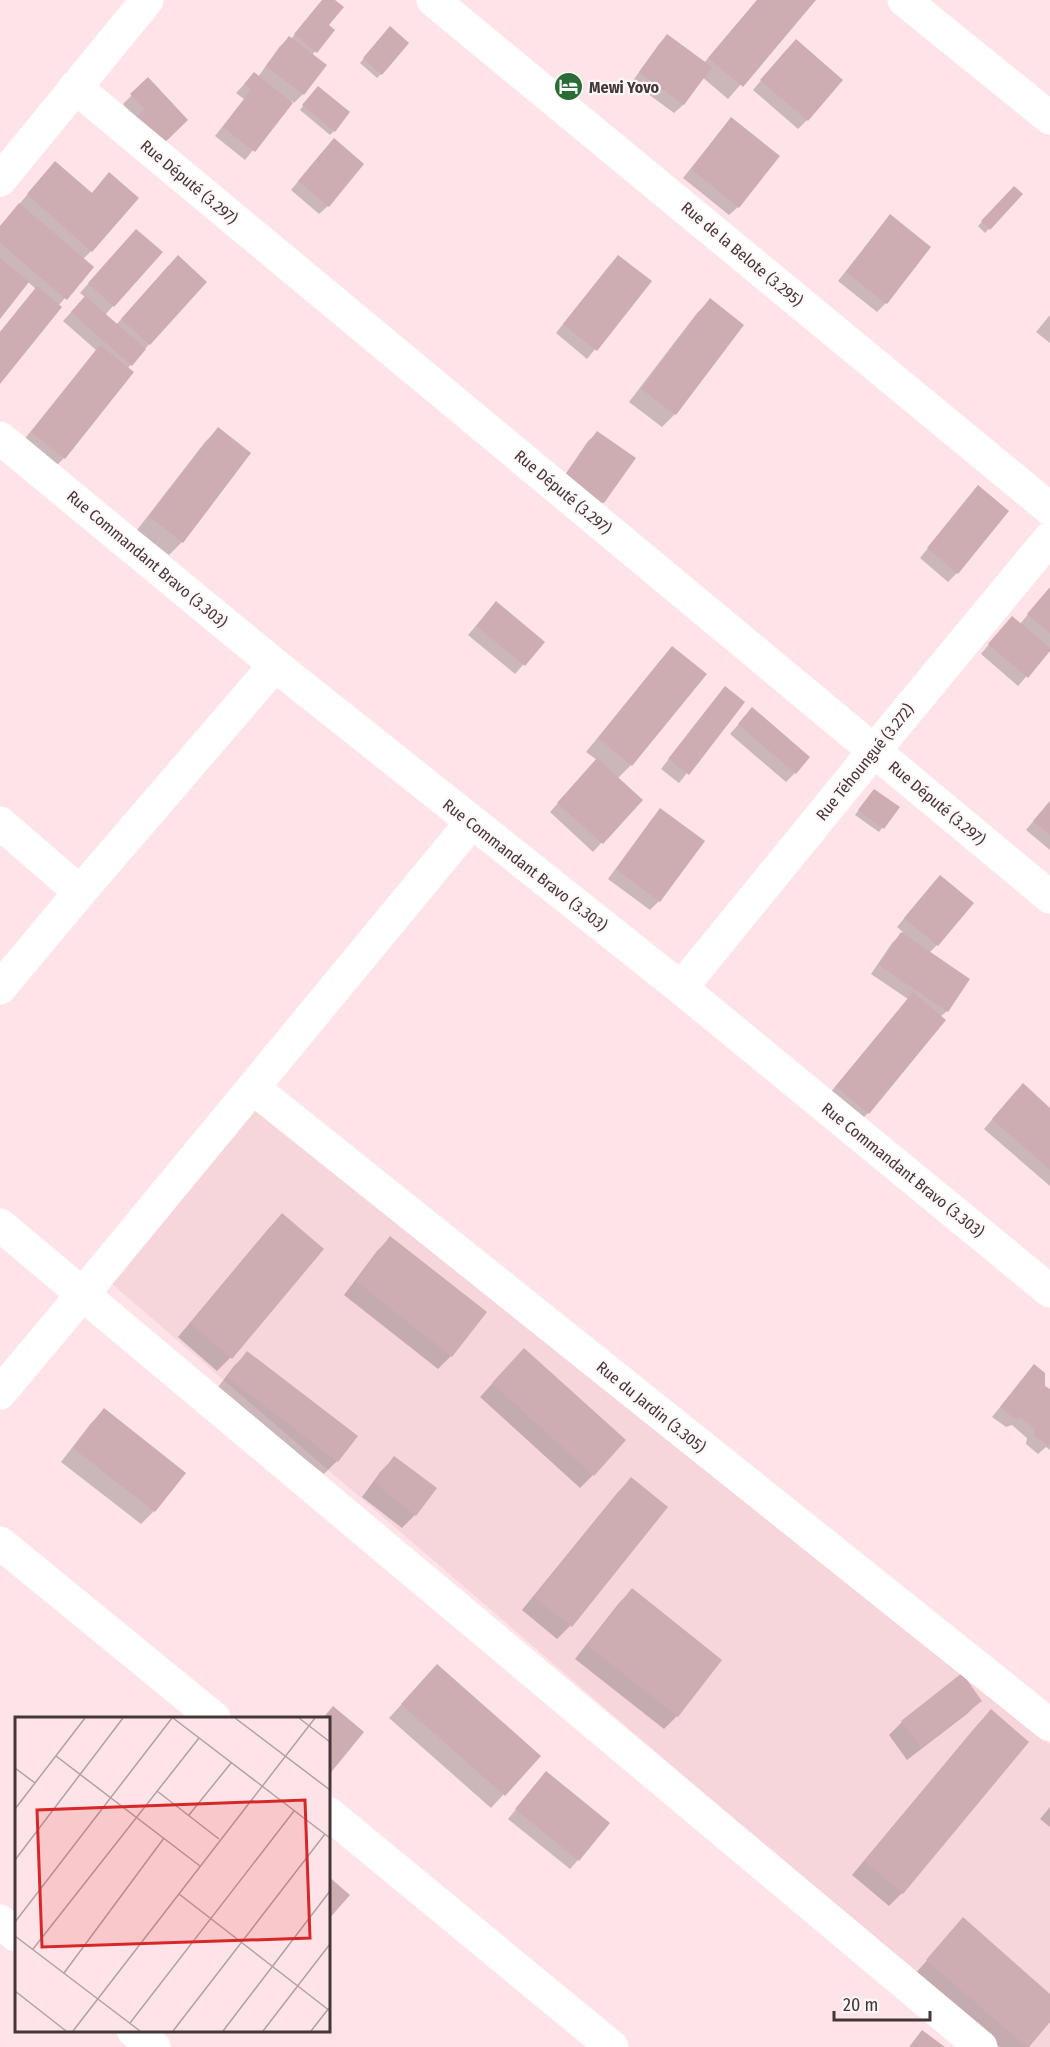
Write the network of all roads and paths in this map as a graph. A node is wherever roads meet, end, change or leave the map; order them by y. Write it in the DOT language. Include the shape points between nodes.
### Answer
graph roads {
  1 [pos="147,0"];
  2 [pos="433,0"];
  3 [pos="904,0"];
  4 [pos="75,87"];
  5 [pos="1050,118"];
  6 [pos="0,180"];
  7 [pos="0,438"];
  8 [pos="1050,509"];
  9 [pos="1050,538"];
  10 [pos="275,665"];
  11 [pos="874,750"];
  12 [pos="0,823"];
  13 [pos="471,823"];
  14 [pos="80,892"];
  15 [pos="1050,897"];
  16 [pos="0,988"];
  17 [pos="681,988"];
  18 [pos="253,1088"];
  19 [pos="0,1225"];
  20 [pos="1050,1292"];
  21 [pos="82,1295"];
  22 [pos="0,1393"];
  23 [pos="0,1543"];
  24 [pos="212,1717"];
  25 [pos="1050,1725"];
  26 [pos="330,1815"];
  27 [pos="0,1921"];
  28 [pos="15,1934"];
  29 [pos="135,2032"];
  30 [pos="154,2047"];
  31 [pos="612,2047"];
  32 [pos="981,2047"];
  1 -- 4 [label="street"];
  2 -- 8 [label="street, Rue de la Belote (3.295)"];
  3 -- 5 [label="street"];
  4 -- 6 [label="street"];
  4 -- 11 [label="street, Rue Député (3.297)"];
  7 -- 10 [label="street, Rue Commandant Bravo (3.303)"];
  9 -- 11 [label="street, Rue Téhoungué (3.272)"];
  10 -- 13 [label="street, Rue Commandant Bravo (3.303)"];
  10 -- 14 [label="street"];
  11 -- 15 [label="street, Rue Député (3.297)"];
  11 -- 17 [label="street, Rue Téhoungué (3.272)"];
  12 -- 14 [label="street"];
  13 -- 17 [label="street, Rue Commandant Bravo (3.303)"];
  13 -- 18 [label="street"];
  14 -- 16 [label="street"];
  17 -- 20 [label="street, Rue Commandant Bravo (3.303)"];
  18 -- 21 [label="street"];
  18 -- 25 [label="street, Rue du Jardin (3.305)"];
  19 -- 21 [label="street"];
  21 -- 22 [label="street"];
  21 -- 32 [label="street"];
  23 -- 24 [label="street"];
  26 -- 31 [label="street"];
  27 -- 28 [label="street"];
  29 -- 30 [label="street"];
}
